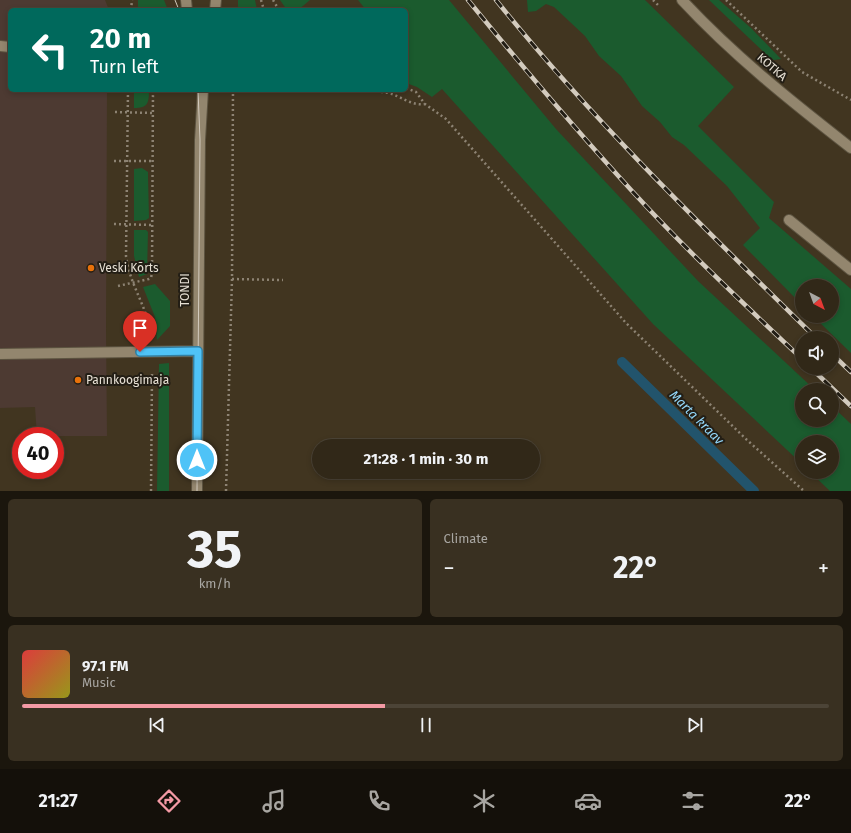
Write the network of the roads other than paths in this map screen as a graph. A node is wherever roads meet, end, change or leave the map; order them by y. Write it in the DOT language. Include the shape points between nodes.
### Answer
graph roads {
  1 [pos="682,0"];
  2 [pos="203,92"];
  3 [pos="851,148"];
  4 [pos="789,220"];
  5 [pos="851,270"];
  6 [pos="198,351"];
  7 [pos="0,354"];
  8 [pos="197,491"];
  1 -- 3 [label="street, KOTKA" via="745,61"];
  2 -- 6 [label="street, TONDI"];
  4 -- 5 [label="street"];
  6 -- 7 [label="street"];
  6 -- 8 [label="street, TONDI"];
}
